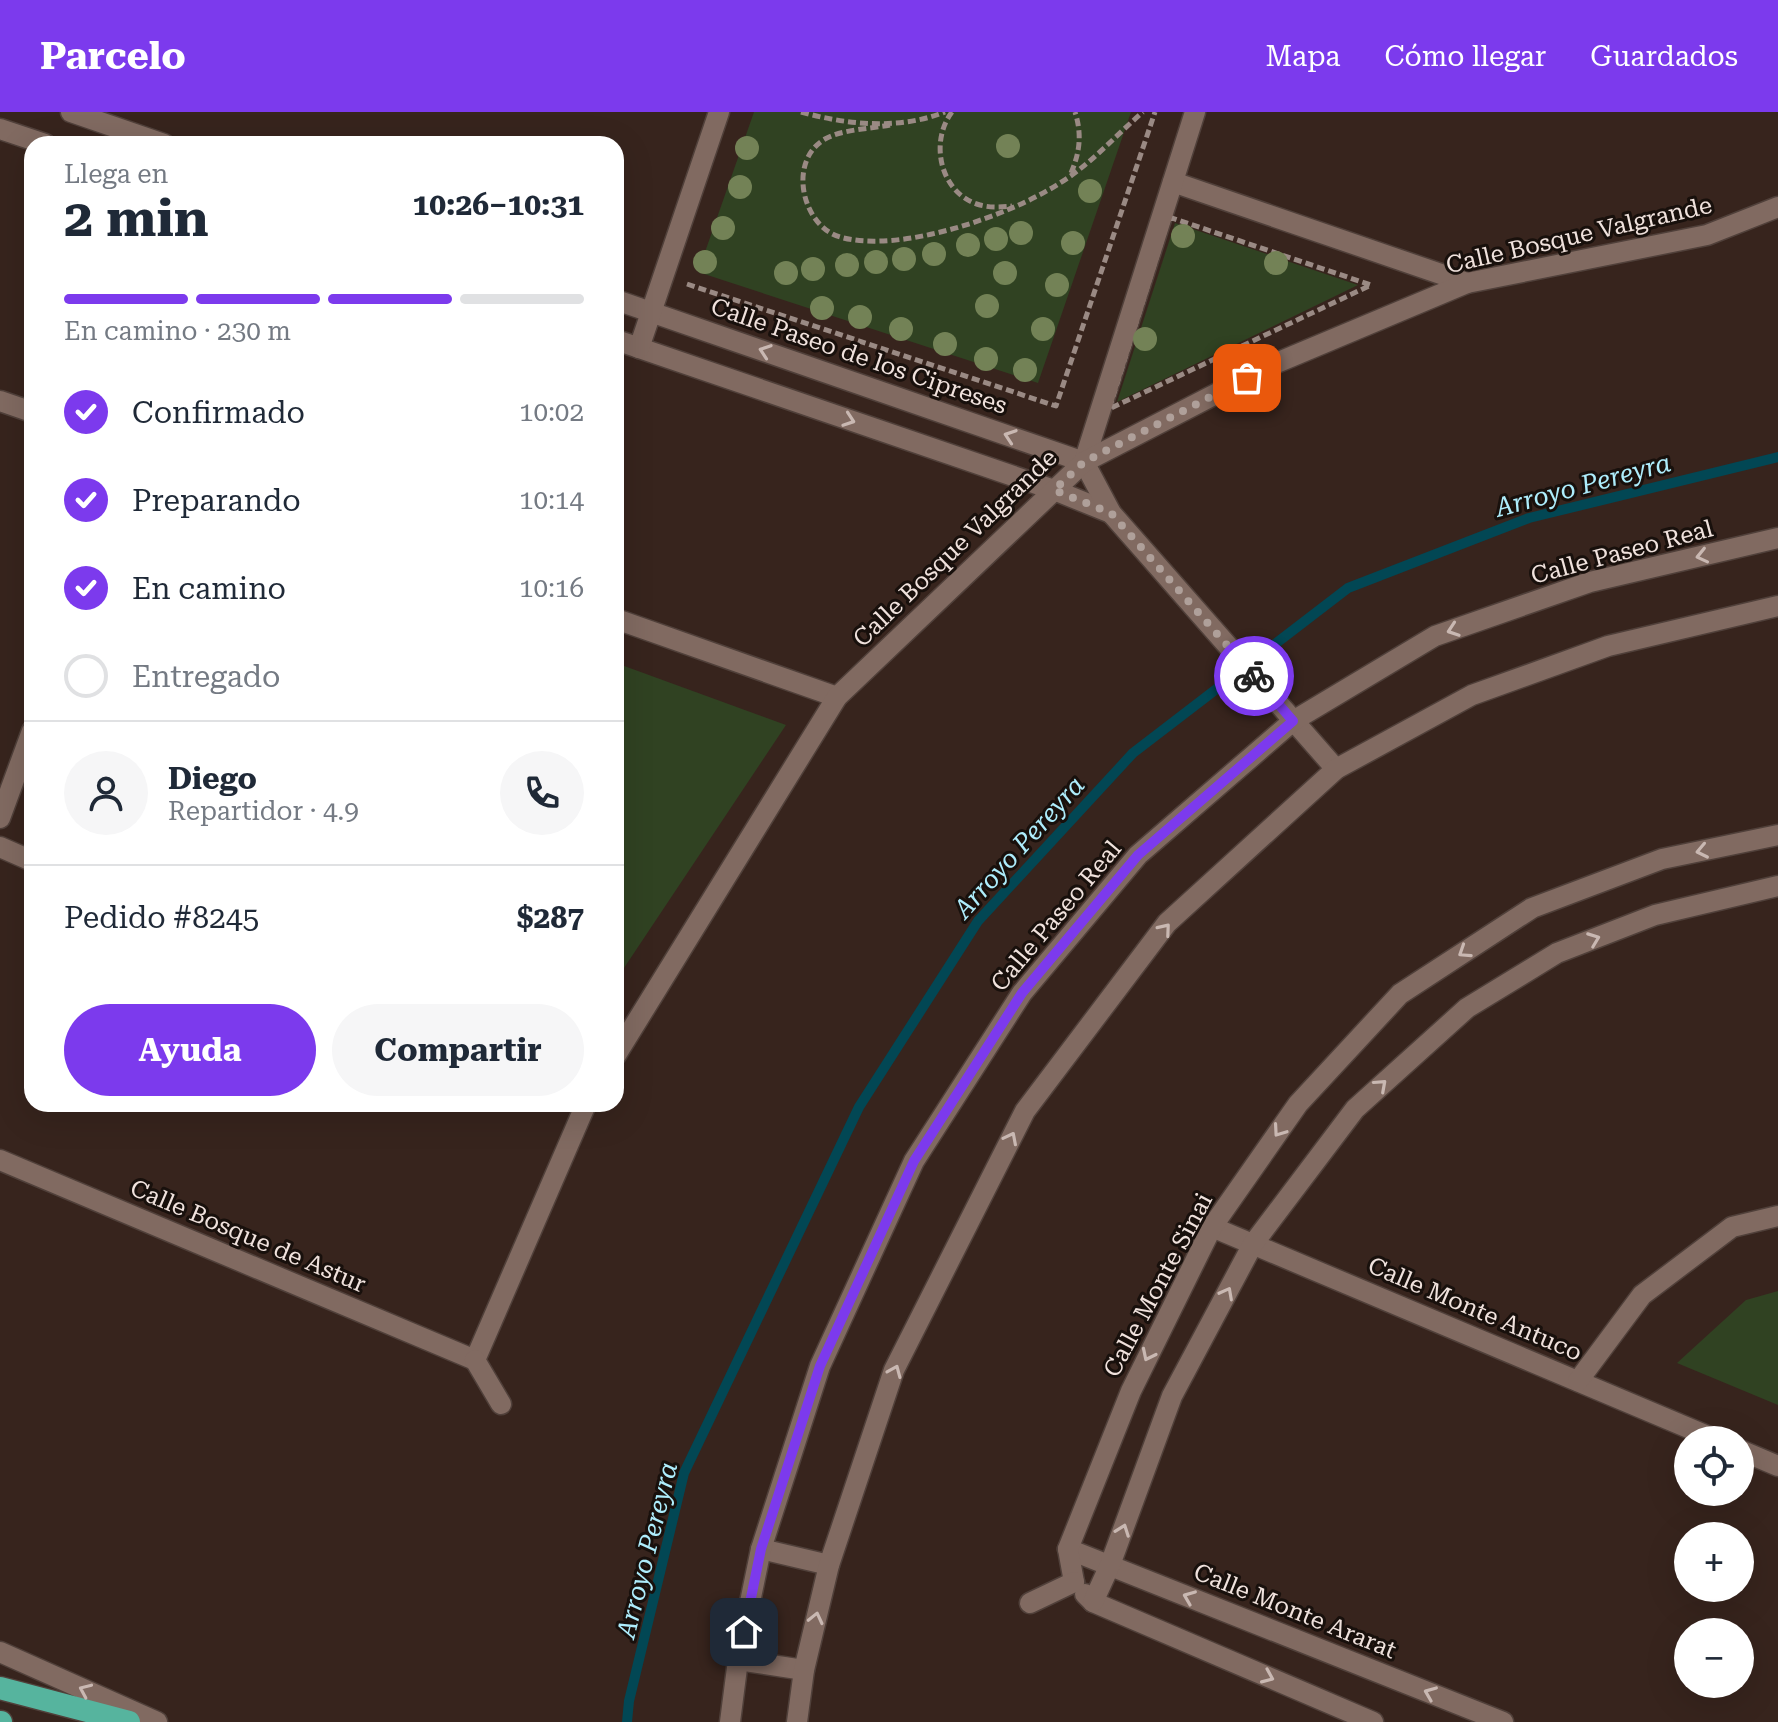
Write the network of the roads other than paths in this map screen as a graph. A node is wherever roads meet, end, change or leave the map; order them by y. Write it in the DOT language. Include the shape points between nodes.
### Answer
graph roads {
  1 [pos="71,112"];
  2 [pos="719,112"];
  3 [pos="1195,112"];
  4 [pos="0,129"];
  5 [pos="141,136"];
  6 [pos="24,137"];
  7 [pos="1173,182"];
  8 [pos="1778,207"];
  9 [pos="1467,283"];
  10 [pos="624,303"];
  11 [pos="651,312"];
  12 [pos="624,343"];
  13 [pos="639,348"];
  14 [pos="0,401"];
  15 [pos="24,409"];
  16 [pos="1084,462"];
  17 [pos="1054,490"];
  18 [pos="1111,513"];
  19 [pos="1778,538"];
  20 [pos="1778,606"];
  21 [pos="624,622"];
  22 [pos="837,697"];
  23 [pos="1288,715"];
  24 [pos="24,753"];
  25 [pos="1336,769"];
  26 [pos="0,818"];
  27 [pos="1778,835"];
  28 [pos="0,847"];
  29 [pos="24,858"];
  30 [pos="1778,886"];
  31 [pos="624,1042"];
  32 [pos="582,1112"];
  33 [pos="0,1160"];
  34 [pos="1778,1216"];
  35 [pos="1212,1227"];
  36 [pos="1253,1244"];
  37 [pos="475,1360"];
  38 [pos="1578,1381"];
  39 [pos="501,1404"];
  40 [pos="1684,1426"];
  41 [pos="1754,1456"];
  42 [pos="1778,1466"];
  43 [pos="761,1549"];
  44 [pos="1068,1549"];
  45 [pos="829,1565"];
  46 [pos="1110,1565"];
  47 [pos="1074,1582"];
  48 [pos="1093,1602"];
  49 [pos="1030,1603"];
  50 [pos="0,1652"];
  51 [pos="738,1660"];
  52 [pos="804,1670"];
  53 [pos="0,1688"];
  54 [pos="129,1722"];
  55 [pos="157,1722"];
  56 [pos="730,1722"];
  57 [pos="797,1722"];
  58 [pos="1373,1722"];
  59 [pos="1503,1722"];
  1 -- 5 [label="street"];
  2 -- 11 [label="street"];
  3 -- 7 [label="street"];
  4 -- 6 [label="street"];
  7 -- 9 [label="street"];
  7 -- 16 [label="street"];
  8 -- 9 [label="street, Calle Bosque Valgrande" via="1707,235"];
  9 -- 16 [label="street, Calle Bosque Valgrande" via="1274,364"];
  10 -- 11 [label="street, Calle Paseo de los Cipreses"];
  11 -- 13 [label="street"];
  16 -- 11 [label="street, Calle Paseo de los Cipreses, one-way"];
  12 -- 13 [label="street"];
  13 -- 17 [label="street, one-way"];
  14 -- 15 [label="street"];
  16 -- 17 [label="street, Calle Bosque Valgrande"];
  16 -- 18 [label="street"];
  17 -- 18 [label="street"];
  17 -- 22 [label="street, Calle Bosque Valgrande"];
  18 -- 23 [label="street"];
  19 -- 23 [label="street, Calle Paseo Real, one-way" via="1590,582 1435,636"];
  20 -- 25 [label="street" via="1608,646 1472,695"];
  21 -- 22 [label="street"];
  22 -- 31 [label="street, Calle Bosque Valgrande"];
  23 -- 25 [label="street"];
  23 -- 43 [label="street, Calle Paseo Real" via="1138,855 1022,993 914,1161 820,1366"];
  24 -- 26 [label="street"];
  45 -- 25 [label="street, one-way" via="894,1370 1025,1111 1167,923"];
  27 -- 35 [label="street, Calle Monte Sinai, one-way" via="1662,859 1532,908 1400,994 1298,1104"];
  28 -- 29 [label="street"];
  36 -- 30 [label="street, one-way" via="1355,1109 1467,1008 1557,953 1655,915"];
  32 -- 37 [label="street"];
  33 -- 37 [label="street, Calle Bosque de Astur"];
  34 -- 38 [label="street" via="1732,1227 1642,1295"];
  35 -- 36 [label="street, Calle Monte Antuco"];
  35 -- 44 [label="street, Calle Monte Sinai, one-way" via="1131,1391"];
  36 -- 38 [label="street, Calle Monte Antuco"];
  46 -- 36 [label="street, one-way" via="1172,1396"];
  37 -- 39 [label="street"];
  38 -- 40 [label="street, Calle Monte Antuco"];
  41 -- 42 [label="street"];
  43 -- 45 [label="street"];
  43 -- 51 [label="street, Calle Paseo Real"];
  44 -- 46 [label="street, Calle Monte Ararat"];
  44 -- 47 [label="street"];
  52 -- 45 [label="street, one-way"];
  46 -- 48 [label="street"];
  59 -- 46 [label="street, Calle Monte Ararat, one-way"];
  47 -- 48 [label="street"];
  47 -- 49 [label="street"];
  48 -- 58 [label="street, one-way"];
  55 -- 50 [label="street, one-way"];
  51 -- 52 [label="street"];
  51 -- 56 [label="street, Calle Paseo Real"];
  52 -- 57 [label="street"];
  53 -- 54 [label="highway"];
}
